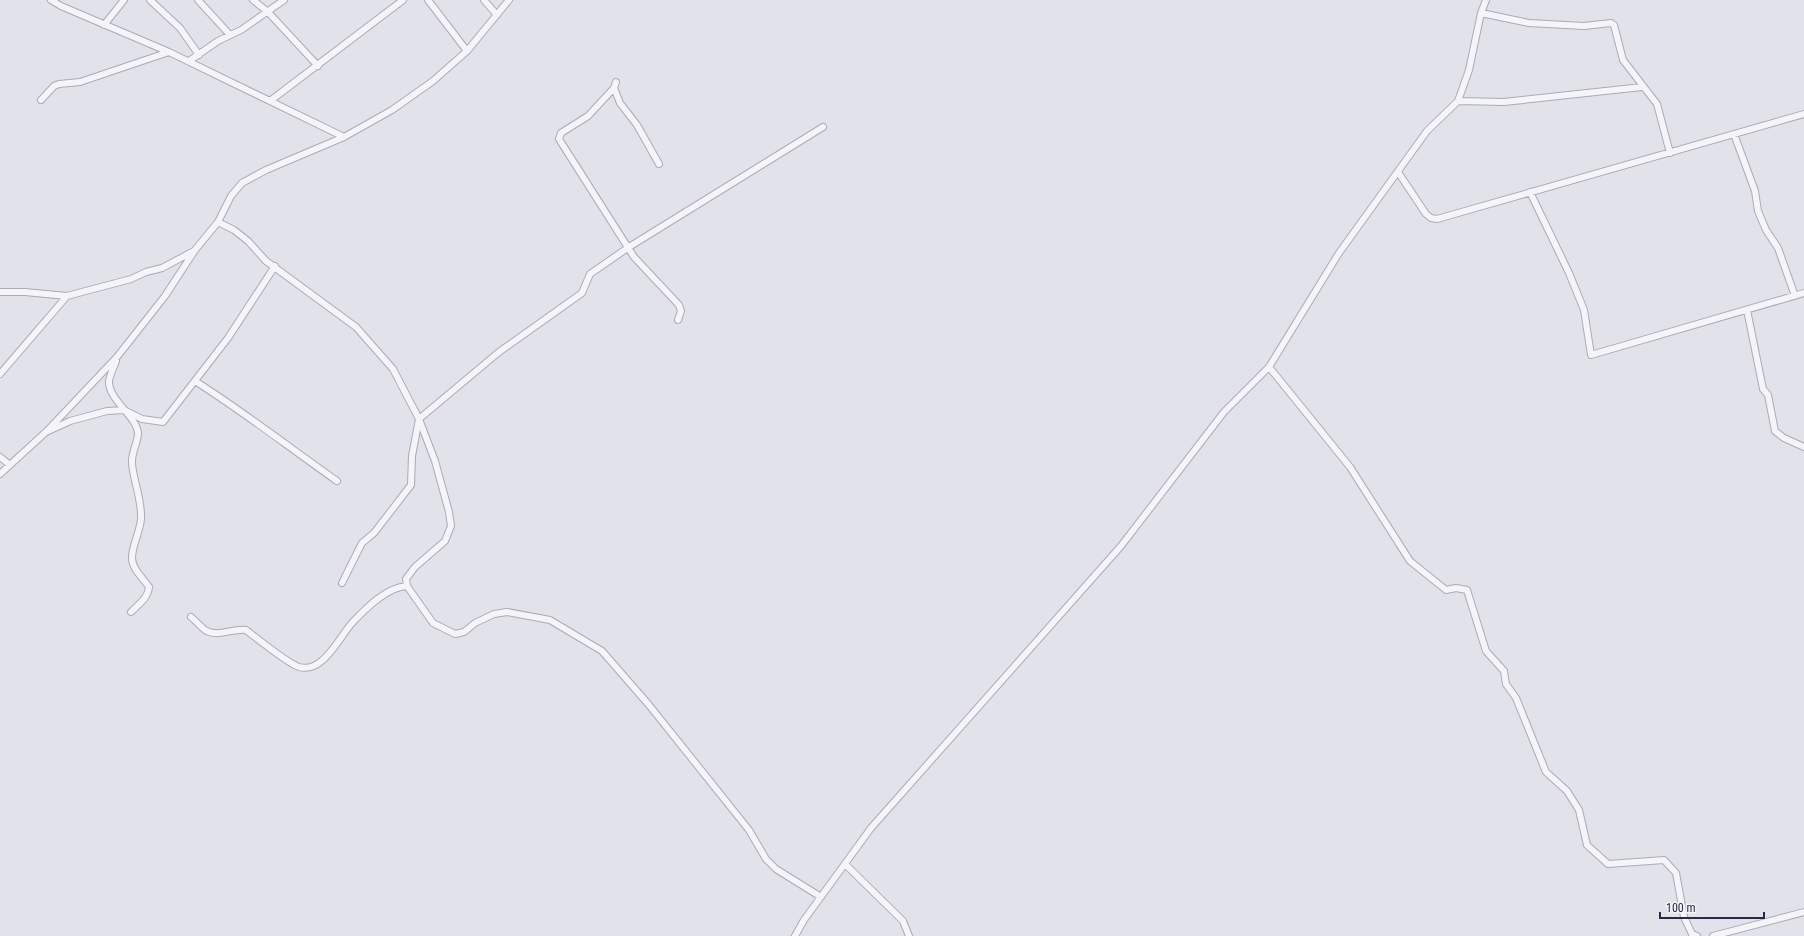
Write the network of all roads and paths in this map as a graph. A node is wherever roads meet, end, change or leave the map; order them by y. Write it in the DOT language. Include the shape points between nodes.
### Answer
graph roads {
  1 [pos="51,0"];
  2 [pos="124,0"];
  3 [pos="150,0"];
  4 [pos="198,0"];
  5 [pos="253,0"];
  6 [pos="284,0"];
  7 [pos="403,0"];
  8 [pos="428,0"];
  9 [pos="484,0"];
  10 [pos="509,0"];
  11 [pos="1486,0"];
  12 [pos="268,12"];
  13 [pos="1481,13"];
  14 [pos="497,15"];
  15 [pos="104,25"];
  16 [pos="230,35"];
  17 [pos="169,52"];
  18 [pos="467,52"];
  19 [pos="199,55"];
  20 [pos="189,61"];
  21 [pos="318,66"];
  22 [pos="616,82"];
  23 [pos="1642,87"];
  24 [pos="614,88"];
  25 [pos="41,100"];
  26 [pos="270,101"];
  27 [pos="1458,101"];
  28 [pos="1804,114"];
  29 [pos="823,127"];
  30 [pos="1734,134"];
  31 [pos="344,137"];
  32 [pos="1670,153"];
  33 [pos="659,164"];
  34 [pos="1398,172"];
  35 [pos="1530,192"];
  36 [pos="218,222"];
  37 [pos="629,247"];
  38 [pos="195,250"];
  39 [pos="275,266"];
  40 [pos="0,292"];
  41 [pos="1804,293"];
  42 [pos="67,296"];
  43 [pos="1795,296"];
  44 [pos="1747,310"];
  45 [pos="678,320"];
  46 [pos="117,357"];
  47 [pos="1269,367"];
  48 [pos="0,374"];
  49 [pos="195,381"];
  50 [pos="124,410"];
  51 [pos="419,419"];
  52 [pos="47,431"];
  53 [pos="1804,447"];
  54 [pos="0,457"];
  55 [pos="10,465"];
  56 [pos="0,474"];
  57 [pos="337,481"];
  58 [pos="342,584"];
  59 [pos="406,586"];
  60 [pos="131,612"];
  61 [pos="191,617"];
  62 [pos="845,864"];
  63 [pos="821,897"];
  64 [pos="1804,912"];
  65 [pos="795,936"];
  66 [pos="909,936"];
  67 [pos="1697,936"];
  68 [pos="1713,936"];
  1 -- 15 [label="street"];
  2 -- 15 [label="street"];
  3 -- 19 [label="street" via="180,28"];
  4 -- 16 [label="street"];
  5 -- 12 [label="street"];
  6 -- 12 [label="street"];
  7 -- 21 [label="street"];
  8 -- 18 [label="street"];
  9 -- 14 [label="street"];
  10 -- 14 [label="street"];
  11 -- 13 [label="street"];
  12 -- 16 [label="street"];
  12 -- 21 [label="street"];
  13 -- 23 [label="street" via="1529,23 1584,26 1611,23 1614,25 1623,60"];
  13 -- 27 [label="street" via="1469,70"];
  14 -- 18 [label="street"];
  15 -- 17 [label="street"];
  16 -- 19 [label="street"];
  17 -- 20 [label="street"];
  17 -- 25 [label="street" via="80,82 59,84"];
  18 -- 31 [label="street" via="392,110"];
  19 -- 20 [label="street"];
  20 -- 26 [label="street"];
  21 -- 26 [label="street"];
  22 -- 24 [label="street"];
  23 -- 27 [label="street" via="1504,102"];
  23 -- 32 [label="street" via="1657,104"];
  24 -- 33 [label="street" via="620,103 637,125"];
  24 -- 37 [label="street" via="588,116 561,133 560,139"];
  26 -- 31 [label="street"];
  27 -- 34 [label="street" via="1427,131"];
  28 -- 30 [label="street"];
  29 -- 37 [label="street"];
  30 -- 32 [label="street"];
  30 -- 43 [label="street" via="1755,191 1758,211 1778,248"];
  31 -- 36 [label="street" via="266,170 242,184 231,196"];
  32 -- 35 [label="street"];
  34 -- 35 [label="street" via="1426,214 1437,219"];
  34 -- 47 [label="street" via="1339,253"];
  35 -- 44 [label="street" via="1584,310 1591,355"];
  36 -- 38 [label="street"];
  36 -- 39 [label="street" via="234,230"];
  37 -- 45 [label="street" via="634,257 679,305 681,311"];
  37 -- 51 [label="street" via="590,274 582,292 499,352"];
  38 -- 42 [label="street" via="162,268"];
  38 -- 46 [label="street" via="165,296"];
  39 -- 49 [label="street" via="228,338"];
  39 -- 51 [label="street" via="306,292 356,327 393,370"];
  40 -- 42 [label="street"];
  41 -- 43 [label="street"];
  42 -- 48 [label="street"];
  43 -- 44 [label="street"];
  44 -- 53 [label="street" via="1763,389 1768,395 1775,431"];
  46 -- 50 [label="street" via="109,380 114,395"];
  46 -- 52 [label="street"];
  47 -- 62 [label="street" via="1224,412 1120,546 871,828"];
  47 -- 67 [label="street" via="1350,467 1410,561 1446,590 1467,590 1486,651 1504,670 1506,684 1516,698 1546,772 1567,791 1579,810 1587,846 1608,864 1664,860 1676,874 1684,918 1692,934"];
  49 -- 50 [label="street" via="163,422 142,419"];
  49 -- 57 [label="street" via="236,407"];
  50 -- 52 [label="street" via="90,415"];
  50 -- 60 [label="street" via="136,427 138,435 132,465 141,520 132,559 136,570 149,587 144,599"];
  51 -- 58 [label="street" via="412,456 411,485 374,533 362,543"];
  51 -- 59 [label="street" via="435,461 451,526 445,541 408,574"];
  52 -- 55 [label="street"];
  54 -- 55 [label="street"];
  55 -- 56 [label="street"];
  59 -- 61 [label="street" via="390,589 352,623 330,654 306,668 292,663 246,630 217,633 206,631"];
  59 -- 63 [label="street" via="433,623 455,634 464,632 475,623 494,614 507,612 550,620 602,651 749,830 766,859 776,869"];
  62 -- 63 [label="street"];
  62 -- 66 [label="street" via="903,921"];
  63 -- 65 [label="street"];
  64 -- 68 [label="street"];
}
